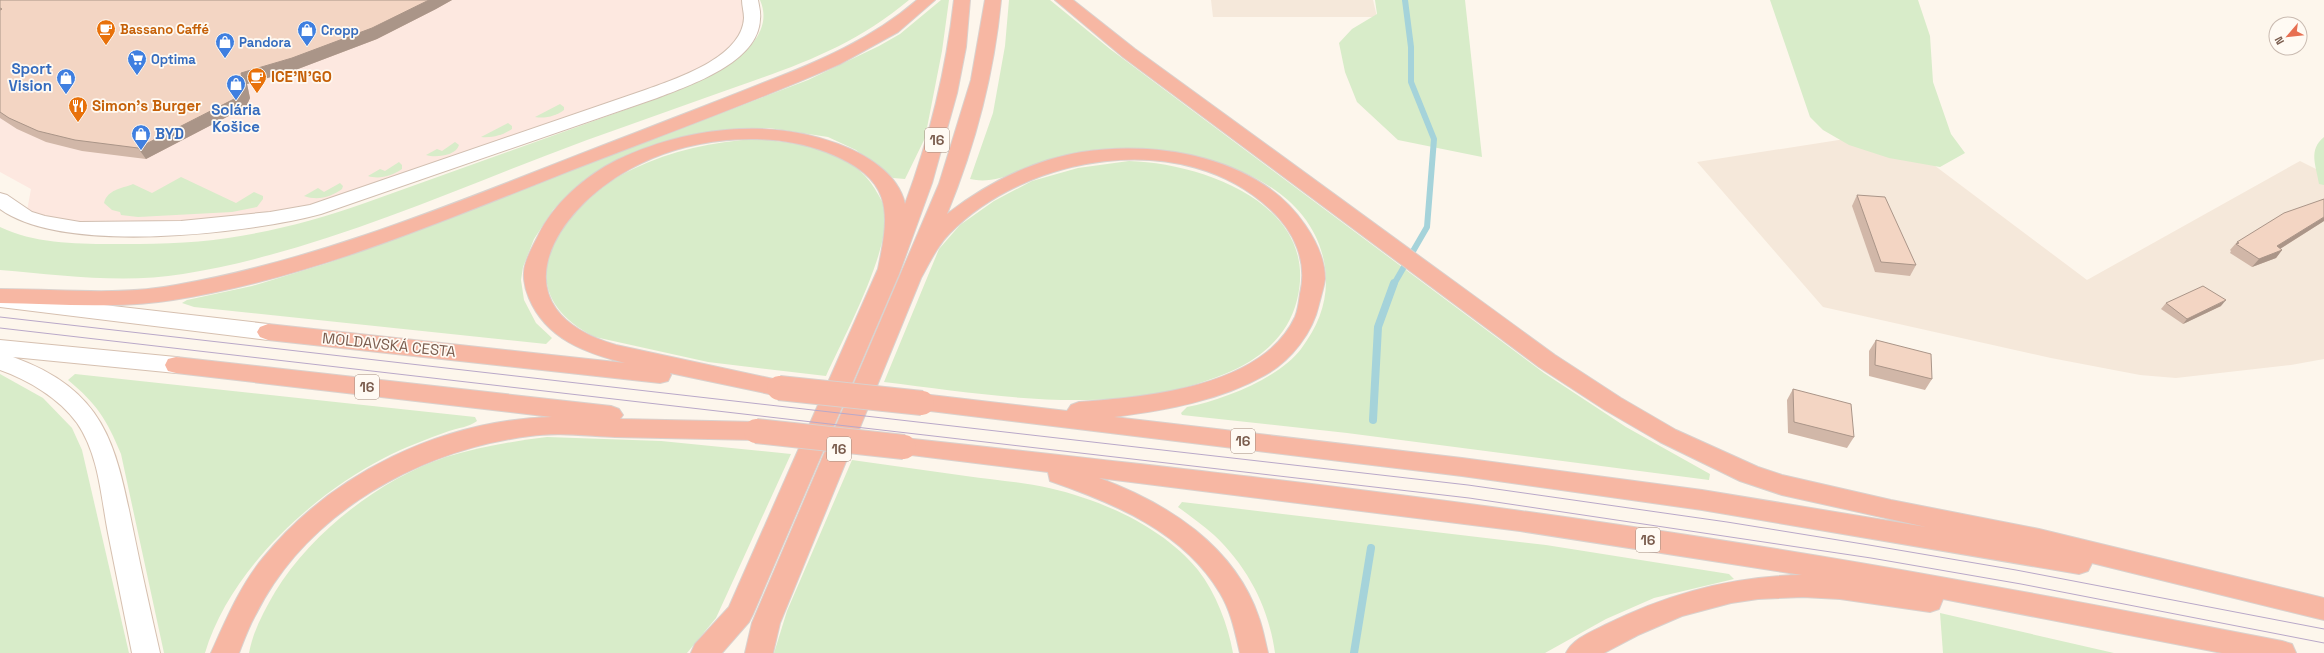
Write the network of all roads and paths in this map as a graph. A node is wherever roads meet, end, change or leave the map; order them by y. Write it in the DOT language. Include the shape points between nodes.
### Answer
graph roads {
  1 [pos="750,0"];
  2 [pos="927,0"];
  3 [pos="962,0"];
  4 [pos="993,0"];
  5 [pos="1063,0"];
  6 [pos="0,199"];
  7 [pos="888,274"];
  8 [pos="912,275"];
  9 [pos="0,296"];
  10 [pos="0,300"];
  11 [pos="268,332"];
  12 [pos="0,348"];
  13 [pos="0,361"];
  14 [pos="176,365"];
  15 [pos="779,388"];
  16 [pos="1023,415"];
  17 [pos="756,431"];
  18 [pos="1010,458"];
  19 [pos="2281,599"];
  20 [pos="2324,609"];
  21 [pos="739,614"];
  22 [pos="766,623"];
  23 [pos="146,653"];
  24 [pos="225,653"];
  25 [pos="705,653"];
  26 [pos="722,653"];
  27 [pos="754,653"];
  28 [pos="759,653"];
  29 [pos="1254,653"];
  30 [pos="1580,653"];
  31 [pos="2269,653"];
  32 [pos="2282,653"];
  1 -- 6 [label="street" via="751,25 743,42 724,60 697,75 644,96 314,210 266,220 218,225 96,229 63,226 26,216"];
  2 -- 9 [label="highway" via="901,23 872,42 802,74 392,232 293,266 152,296"];
  3 -- 7 [label="highway, 16" via="952,77 936,143 920,194"];
  4 -- 8 [label="highway, 16" via="983,63 965,135"];
  5 -- 19 [label="highway" via="1129,53 1548,361 1613,404 1668,436 1749,474 1807,492 2038,539"];
  7 -- 15 [label="highway" via="896,218 890,192 872,170 859,160 824,143 804,138 751,134 677,145 619,168 595,182 565,208 544,239 534,272 537,294 543,306 559,325 570,334 599,347"];
  7 -- 21 [label="highway, 16"];
  8 -- 16 [label="highway" via="938,233 978,202 1023,177 1083,158 1140,155 1189,161 1212,168 1251,185 1268,197 1283,210 1305,238 1314,276 1313,296 1308,314 1285,349 1268,362 1220,386 1169,401 1111,409"];
  8 -- 22 [label="highway, 16"];
  10 -- 11 [label="street, MOLDAVSKÁ CESTA"];
  11 -- 15 [label="highway, MOLDAVSKÁ CESTA / 16"];
  12 -- 14 [label="street"];
  13 -- 23 [label="street" via="35,376 52,387 83,414 92,428 111,482"];
  14 -- 17 [label="highway, 16"];
  15 -- 16 [label="highway, 16, bridge"];
  16 -- 19 [label="highway, 16" via="1455,466 1702,500"];
  17 -- 18 [label="highway, 16, bridge"];
  17 -- 24 [label="highway" via="529,427 469,438 423,454 394,467 340,500 287,546 268,569 243,610"];
  18 -- 29 [label="highway" via="1112,492 1146,508 1176,527 1195,543 1227,582 1245,619"];
  18 -- 32 [label="highway, 16" via="1466,514 1721,551 1967,592"];
  19 -- 20 [label="highway, 16"];
  21 -- 25 [label="highway"];
  21 -- 26 [label="highway, 16"];
  22 -- 27 [label="highway, 16"];
  22 -- 28 [label="highway"];
  30 -- 31 [label="highway" via="1663,611 1725,594 1786,586 1910,598"];
}
